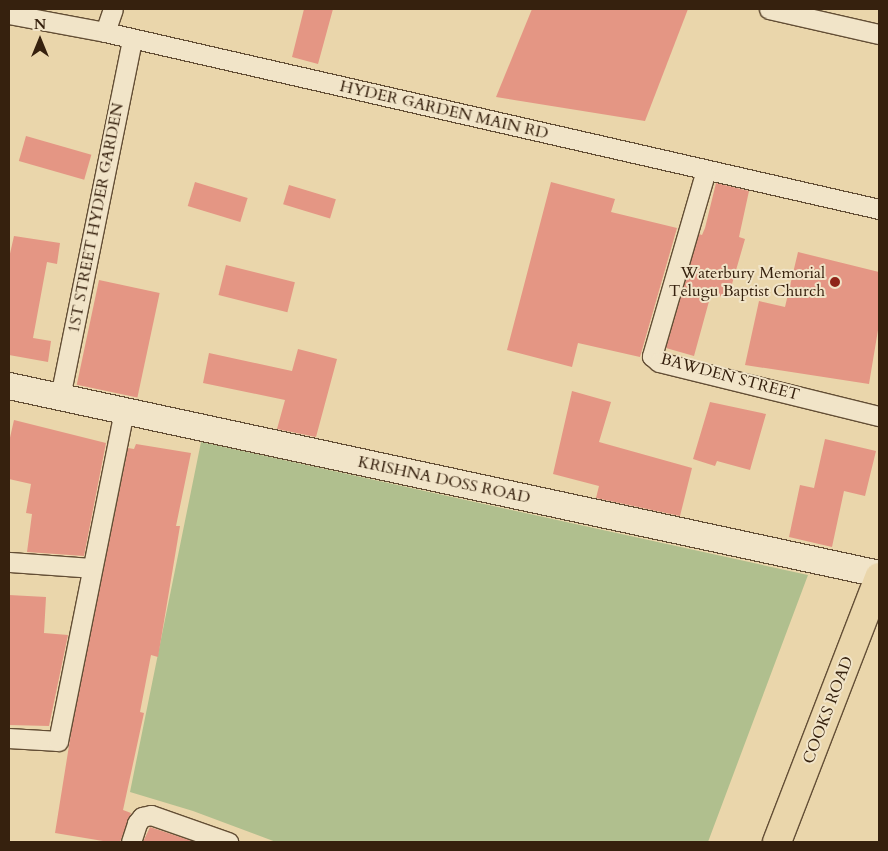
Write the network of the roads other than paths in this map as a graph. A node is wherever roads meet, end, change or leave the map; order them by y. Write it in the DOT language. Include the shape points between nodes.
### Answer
graph roads {
  1 [pos="113,9"];
  2 [pos="769,9"];
  3 [pos="9,14"];
  4 [pos="105,32"];
  5 [pos="879,34"];
  6 [pos="132,40"];
  7 [pos="706,170"];
  8 [pos="879,209"];
  9 [pos="9,386"];
  10 [pos="60,397"];
  11 [pos="124,412"];
  12 [pos="879,416"];
  13 [pos="9,562"];
  14 [pos="92,568"];
  15 [pos="879,575"];
  16 [pos="9,738"];
  17 [pos="131,842"];
  18 [pos="228,842"];
  19 [pos="777,842"];
  1 -- 4 [label="street"];
  2 -- 5 [label="street"];
  3 -- 4 [label="street, HYDER GARDEN MAIN RD"];
  4 -- 6 [label="street, HYDER GARDEN MAIN RD"];
  6 -- 7 [label="street, HYDER GARDEN MAIN RD"];
  6 -- 10 [label="street, 1ST STREET HYDER GARDEN"];
  7 -- 8 [label="street, HYDER GARDEN MAIN RD"];
  7 -- 12 [label="street, BAWDEN STREET" via="652,356 659,362"];
  9 -- 10 [label="street, KRISHNA DOSS ROAD"];
  10 -- 11 [label="street, KRISHNA DOSS ROAD"];
  11 -- 14 [label="street"];
  11 -- 15 [label="street, KRISHNA DOSS ROAD"];
  13 -- 14 [label="street"];
  14 -- 16 [label="street" via="58,741"];
  15 -- 19 [label="main road, COOKS ROAD"];
  17 -- 18 [label="street" via="142,816 151,815"];
}
